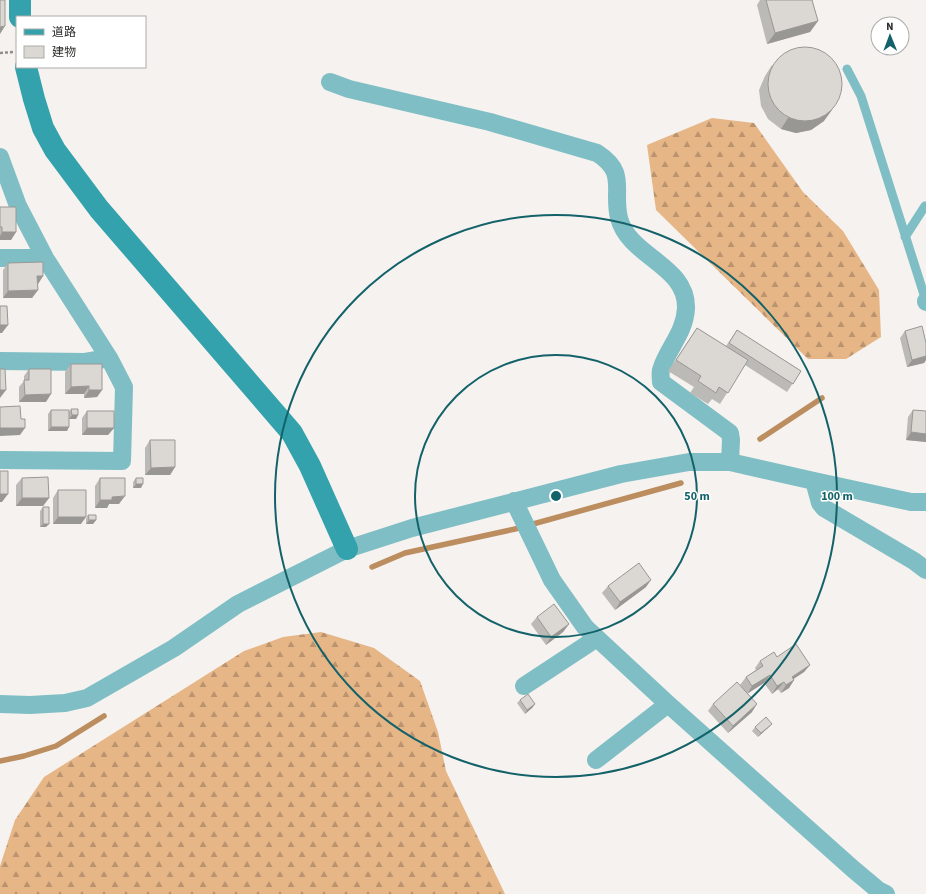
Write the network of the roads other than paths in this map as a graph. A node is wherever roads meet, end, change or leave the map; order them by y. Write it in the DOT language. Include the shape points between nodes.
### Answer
graph roads {
  1 [pos="20,0"];
  2 [pos="20,16"];
  3 [pos="26,68"];
  4 [pos="847,69"];
  5 [pos="330,82"];
  6 [pos="0,159"];
  7 [pos="925,206"];
  8 [pos="905,237"];
  9 [pos="0,258"];
  10 [pos="45,258"];
  11 [pos="926,302"];
  12 [pos="109,358"];
  13 [pos="0,361"];
  14 [pos="0,460"];
  15 [pos="730,462"];
  16 [pos="814,482"];
  17 [pos="514,501"];
  18 [pos="926,502"];
  19 [pos="347,549"];
  20 [pos="926,570"];
  21 [pos="597,638"];
  22 [pos="524,686"];
  23 [pos="0,704"];
  24 [pos="668,704"];
  25 [pos="596,760"];
  26 [pos="886,894"];
  1 -- 2 [label="street"];
  3 -- 19 [label="street" via="43,128 56,150 99,209 292,433 310,466"];
  4 -- 8 [label="lane" via="862,96"];
  5 -- 15 [label="street" via="349,89 490,122 597,153 604,158 617,175 617,205 623,228 632,241 678,280 683,289 686,308 683,326 660,371 661,382 730,433"];
  6 -- 10 [label="street" via="18,206"];
  7 -- 8 [label="lane"];
  8 -- 11 [label="lane"];
  9 -- 10 [label="street"];
  10 -- 12 [label="street"];
  12 -- 13 [label="street" via="84,362"];
  12 -- 14 [label="street" via="124,387 122,461"];
  15 -- 16 [label="street"];
  15 -- 17 [label="street" via="689,462 657,467"];
  16 -- 18 [label="street" via="911,502"];
  16 -- 20 [label="street" via="824,508 914,560"];
  17 -- 19 [label="street" via="412,528"];
  17 -- 21 [label="street" via="552,580 585,627"];
  19 -- 23 [label="street" via="238,604 174,648 87,698 65,703"];
  21 -- 22 [label="street"];
  21 -- 24 [label="street"];
  24 -- 25 [label="street"];
  24 -- 26 [label="street" via="853,869"];
}
